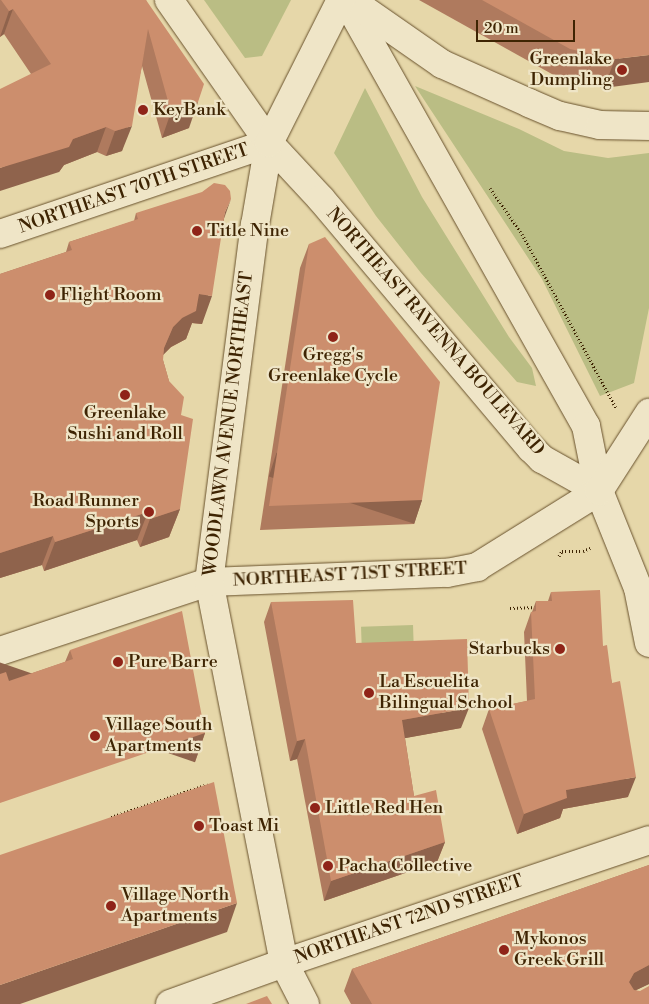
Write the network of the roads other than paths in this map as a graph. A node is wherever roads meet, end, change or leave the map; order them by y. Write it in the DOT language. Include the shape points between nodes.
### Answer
graph roads {
  1 [pos="169,0"];
  2 [pos="341,0"];
  3 [pos="346,0"];
  4 [pos="350,0"];
  5 [pos="649,126"];
  6 [pos="269,143"];
  7 [pos="0,234"];
  8 [pos="649,413"];
  9 [pos="598,491"];
  10 [pos="209,582"];
  11 [pos="649,643"];
  12 [pos="0,651"];
  13 [pos="649,840"];
  14 [pos="284,963"];
  15 [pos="170,1004"];
  16 [pos="306,1004"];
  1 -- 6 [label="street, NORTHEAST RAVENNA BOULEVARD"];
  2 -- 6 [label="street, WOODLAWN AVENUE NORTHEAST"];
  3 -- 9 [label="street" via="575,403 586,426"];
  4 -- 5 [label="street" via="442,64 529,104 560,116 600,125"];
  6 -- 7 [label="street, NORTHEAST 70TH STREET"];
  6 -- 9 [label="street, NORTHEAST RAVENNA BOULEVARD" via="321,199 531,448 542,459"];
  6 -- 10 [label="street, WOODLAWN AVENUE NORTHEAST" via="255,225"];
  8 -- 9 [label="street"];
  9 -- 10 [label="street, NORTHEAST 71ST STREET" via="477,567 465,571"];
  9 -- 11 [label="street" via="638,588"];
  10 -- 12 [label="street, NORTHEAST 71ST STREET"];
  10 -- 14 [label="street, WOODLAWN AVENUE NORTHEAST"];
  13 -- 14 [label="street, NORTHEAST 72ND STREET"];
  14 -- 15 [label="street, NORTHEAST 72ND STREET"];
  14 -- 16 [label="street, WOODLAWN AVENUE NORTHEAST"];
}
